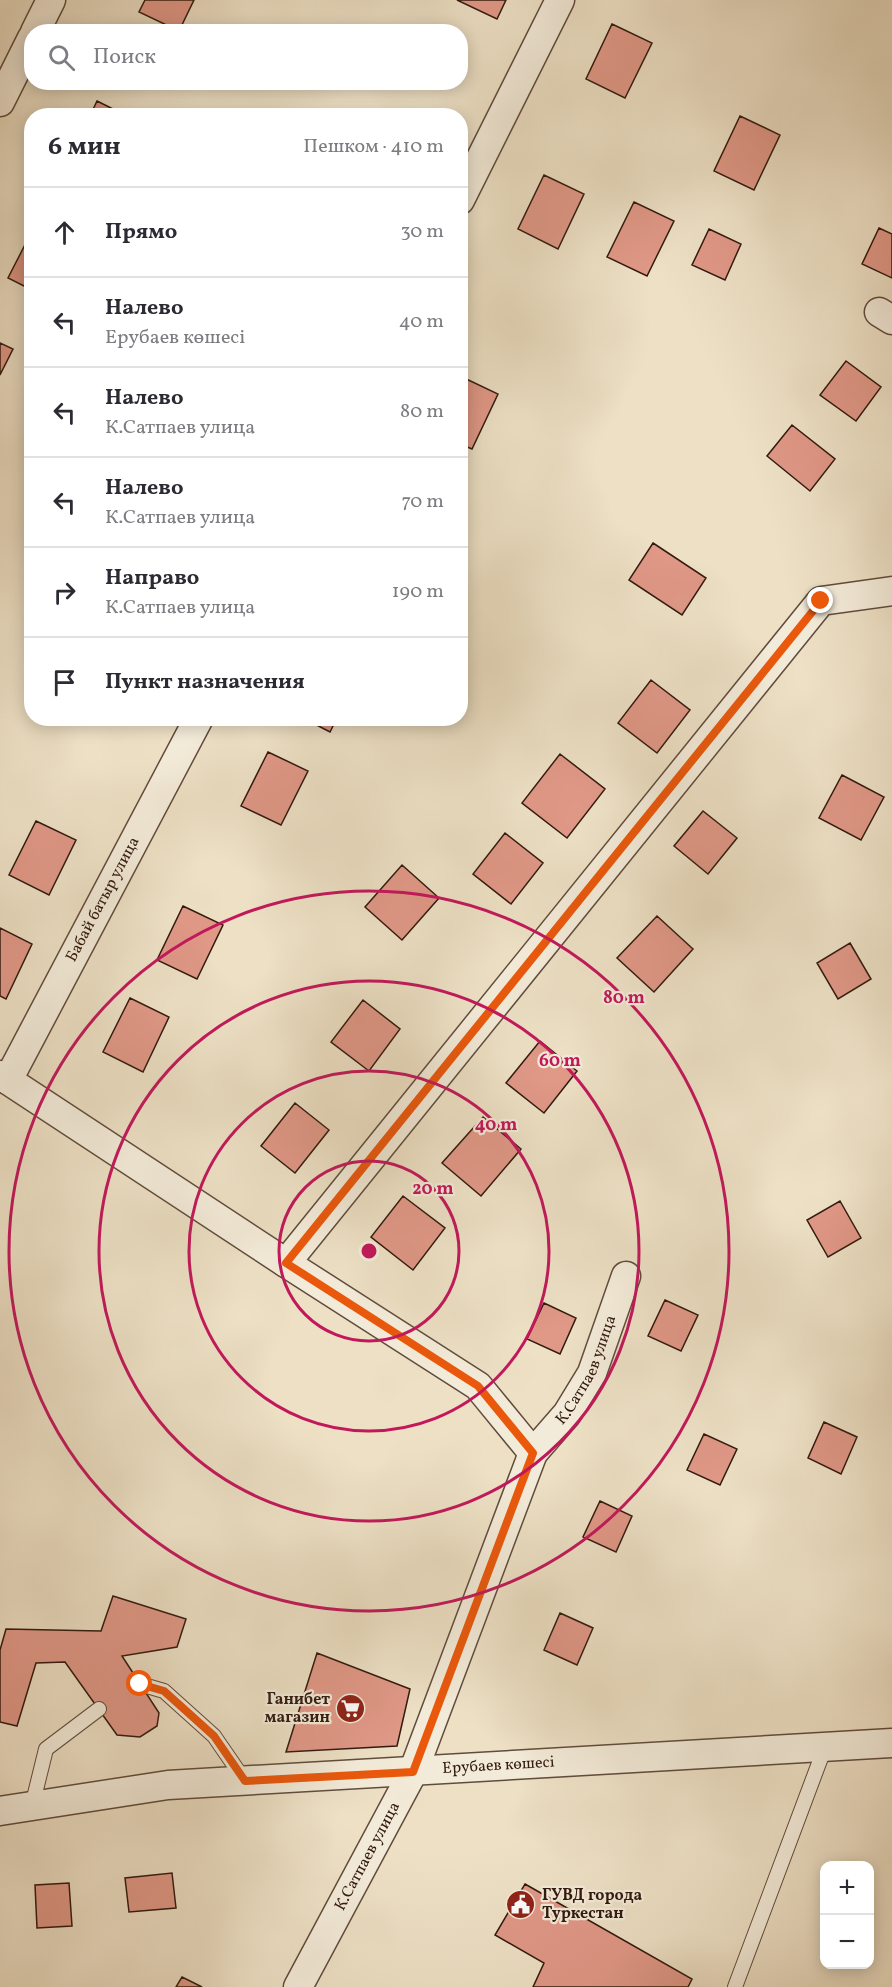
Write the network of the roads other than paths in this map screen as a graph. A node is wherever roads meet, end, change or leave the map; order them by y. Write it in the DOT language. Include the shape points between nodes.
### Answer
graph roads {
  1 [pos="51,0"];
  2 [pos="560,0"];
  3 [pos="39,24"];
  4 [pos="24,54"];
  5 [pos="0,102"];
  6 [pos="468,184"];
  7 [pos="892,591"];
  8 [pos="195,726"];
  9 [pos="4,1078"];
  10 [pos="286,1263"];
  11 [pos="626,1276"];
  12 [pos="533,1453"];
  13 [pos="140,1684"];
  14 [pos="99,1710"];
  15 [pos="892,1743"];
  16 [pos="825,1747"];
  17 [pos="413,1772"];
  18 [pos="245,1781"];
  19 [pos="32,1806"];
  20 [pos="0,1811"];
  21 [pos="298,1987"];
  22 [pos="735,1987"];
  1 -- 3 [label="street"];
  2 -- 6 [label="street"];
  4 -- 5 [label="street"];
  7 -- 10 [label="street" via="821,601"];
  8 -- 9 [label="street, Бабай батыр улица"];
  9 -- 10 [label="street"];
  10 -- 12 [label="street" via="478,1386"];
  11 -- 12 [label="street, К.Сатпаев улица" via="592,1373 567,1414"];
  12 -- 17 [label="street, К.Сатпаев улица"];
  13 -- 18 [label="lane" via="164,1691 214,1736"];
  14 -- 19 [label="lane" via="45,1749"];
  15 -- 16 [label="street, Ерубаев көшесі"];
  16 -- 17 [label="street, Ерубаев көшесі"];
  16 -- 22 [label="lane"];
  17 -- 18 [label="street, Ерубаев көшесі"];
  17 -- 21 [label="street, К.Сатпаев улица"];
  18 -- 19 [label="street, Ерубаев көшесі" via="168,1785"];
  19 -- 20 [label="street, Ерубаев көшесі"];
}
